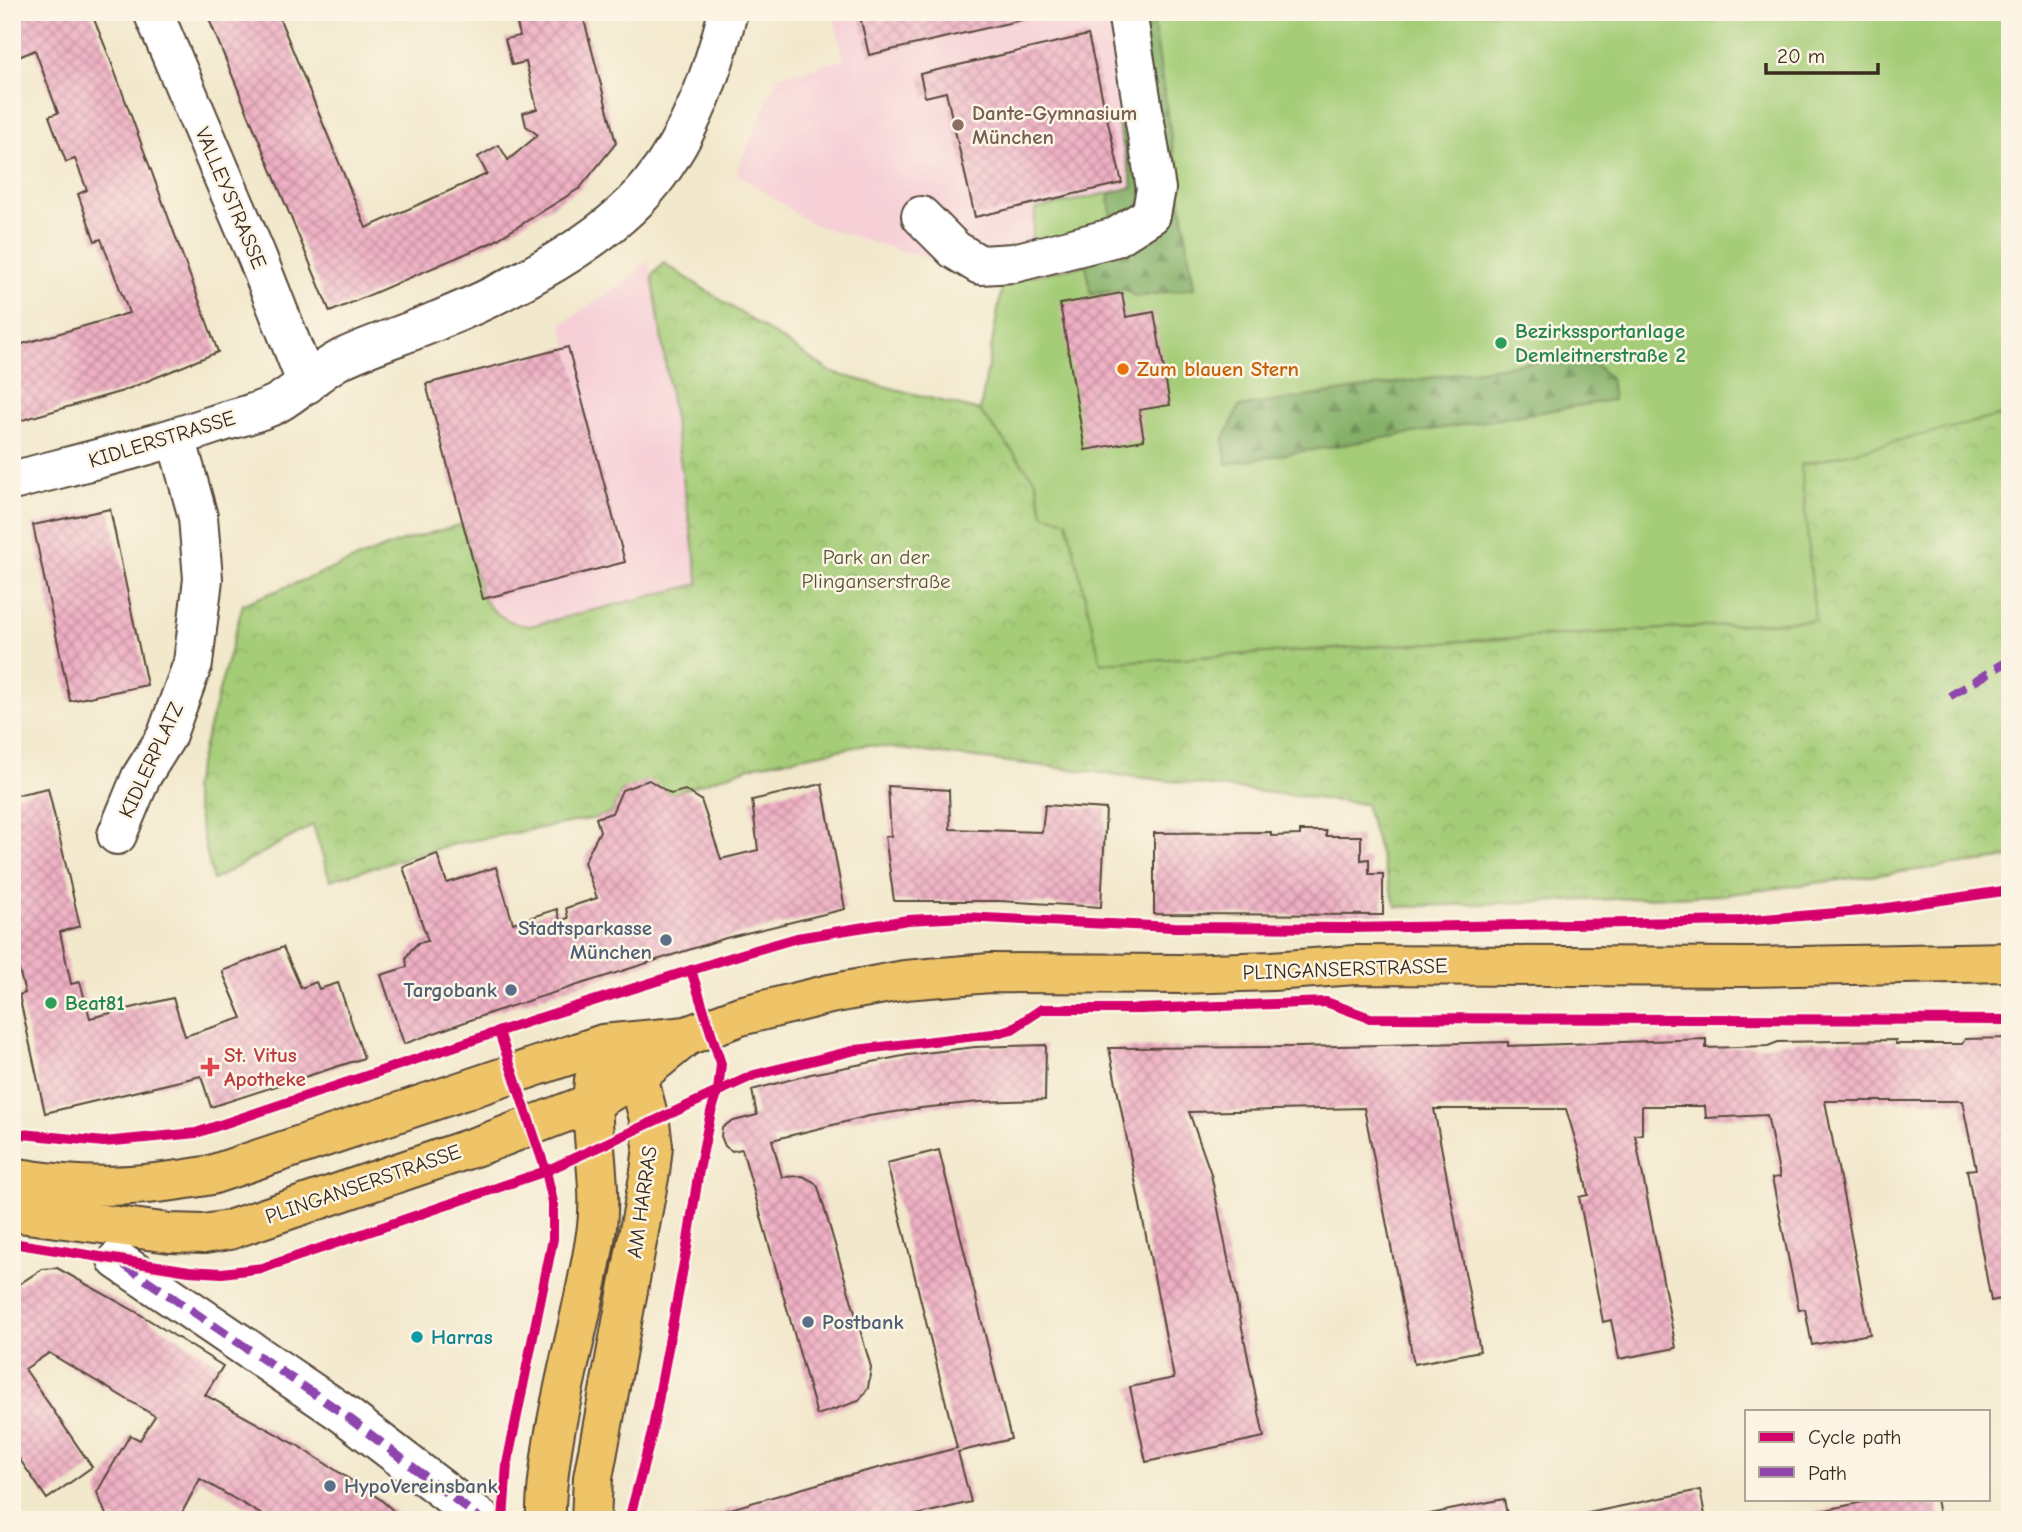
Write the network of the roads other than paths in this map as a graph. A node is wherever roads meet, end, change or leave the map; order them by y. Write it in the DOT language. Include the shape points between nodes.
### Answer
graph roads {
  1 [pos="153,12"];
  2 [pos="728,12"];
  3 [pos="1127,12"];
  4 [pos="921,216"];
  5 [pos="307,384"];
  6 [pos="176,437"];
  7 [pos="12,481"];
  8 [pos="117,835"];
  9 [pos="2010,962"];
  10 [pos="687,1036"];
  11 [pos="603,1044"];
  12 [pos="638,1076"];
  13 [pos="591,1103"];
  14 [pos="12,1177"];
  15 [pos="12,1212"];
  16 [pos="117,1260"];
  17 [pos="482,1520"];
  18 [pos="546,1520"];
  19 [pos="591,1520"];
  1 -- 5 [label="street, VALLEYSTRASSE"];
  2 -- 5 [label="street, KIDLERSTRASSE" via="691,121 650,186 625,211 556,261 498,293 341,359"];
  3 -- 4 [label="street" via="1156,189 1151,215 1116,237 1014,263 981,265 954,250"];
  5 -- 6 [label="street, KIDLERSTRASSE" via="274,404"];
  6 -- 7 [label="street, KIDLERSTRASSE"];
  6 -- 8 [label="street, KIDLERPLATZ" via="198,517 203,579 192,663 166,737 141,777"];
  9 -- 10 [label="main road, PLINGANSERSTRASSE" via="1748,967 1355,965 1181,974 990,973 905,980 830,994 740,1016"];
  10 -- 11 [label="main road, PLINGANSERSTRASSE"];
  10 -- 12 [label="main road, PLINGANSERSTRASSE"];
  11 -- 12 [label="main road"];
  11 -- 13 [label="main road, AM HARRAS"];
  11 -- 14 [label="main road, PLINGANSERSTRASSE" via="211,1175 126,1187"];
  12 -- 13 [label="main road, PLINGANSERSTRASSE"];
  12 -- 19 [label="main road, AM HARRAS" via="653,1146 593,1478"];
  13 -- 15 [label="main road, PLINGANSERSTRASSE" via="486,1143 217,1232 190,1235"];
  13 -- 18 [label="main road, AM HARRAS" via="600,1188 596,1234 555,1428"];
  16 -- 17 [label="street" via="331,1404"];
}
